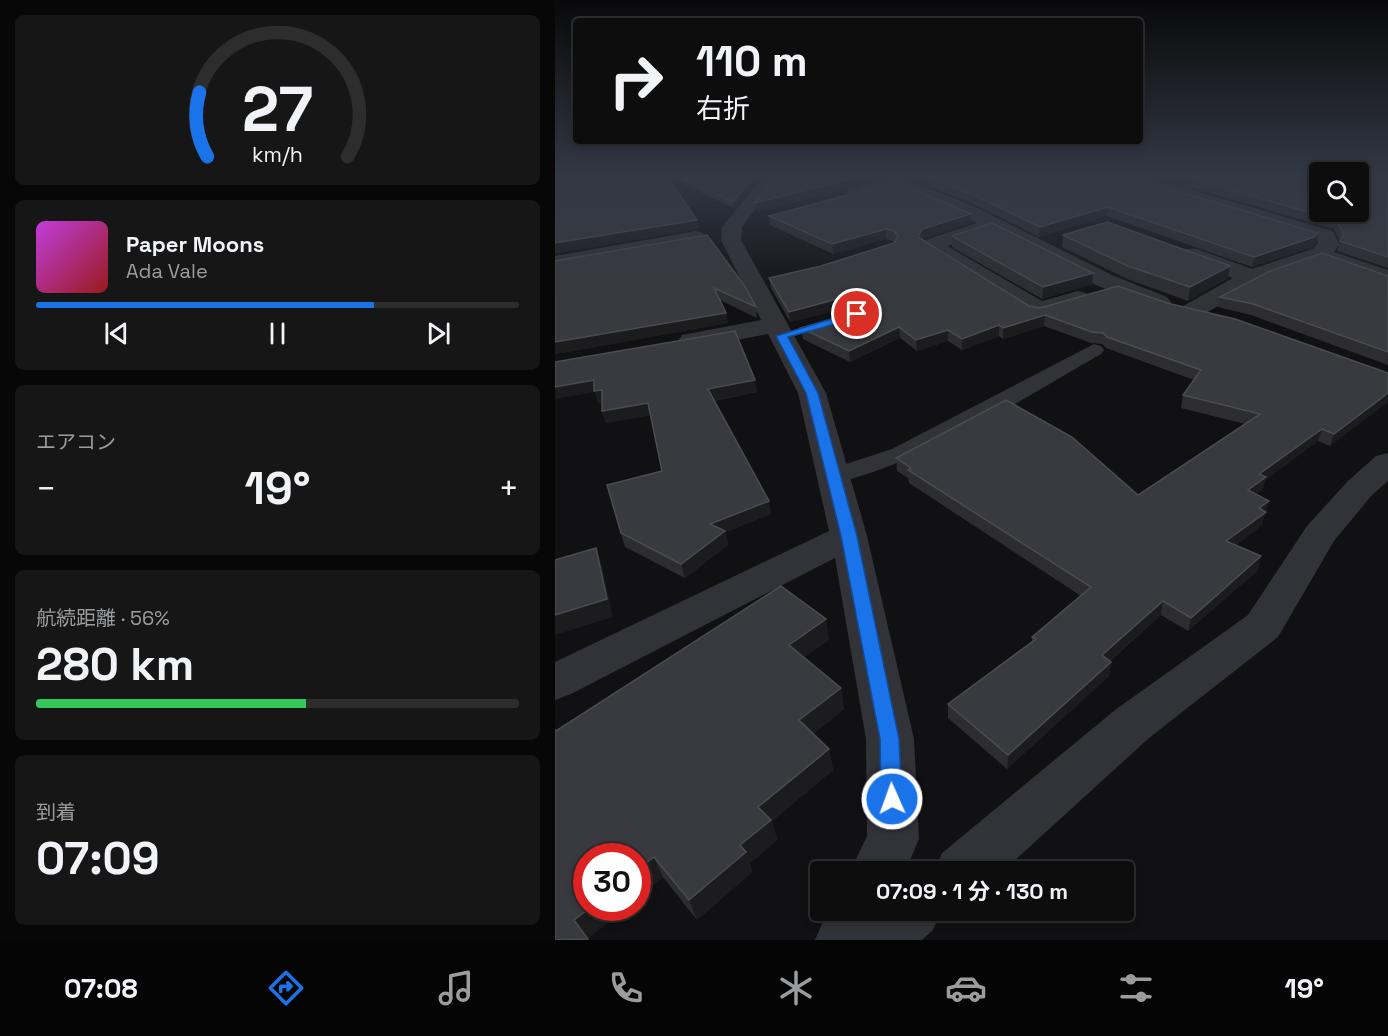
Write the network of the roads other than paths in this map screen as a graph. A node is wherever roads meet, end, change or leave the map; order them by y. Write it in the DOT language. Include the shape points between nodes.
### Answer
graph roads {
  1 [pos="740,218"];
  2 [pos="766,218"];
  3 [pos="979,218"];
  4 [pos="1268,218"];
  5 [pos="993,224"];
  6 [pos="731,229"];
  7 [pos="1066,237"];
  8 [pos="1037,246"];
  9 [pos="1170,247"];
  10 [pos="1320,254"];
  11 [pos="555,263"];
  12 [pos="1255,278"];
  13 [pos="1388,278"];
  14 [pos="1118,286"];
  15 [pos="1192,311"];
  16 [pos="1221,318"];
  17 [pos="789,330"];
  18 [pos="664,346"];
  19 [pos="1093,350"];
  20 [pos="1388,463"];
  21 [pos="833,476"];
  22 [pos="849,536"];
  23 [pos="555,682"];
  24 [pos="882,861"];
  25 [pos="974,861"];
  26 [pos="853,921"];
  27 [pos="900,921"];
  28 [pos="844,940"];
  29 [pos="877,940"];
  1 -- 6 [label="street"];
  2 -- 6 [label="street"];
  3 -- 5 [label="street"];
  4 -- 10 [label="street" via="1326,235 1329,244"];
  5 -- 8 [label="street"];
  5 -- 14 [label="street" via="930,245 1039,310"];
  6 -- 11 [label="street"];
  6 -- 17 [label="street" via="731,240 763,280"];
  7 -- 8 [label="street"];
  8 -- 14 [label="street"];
  9 -- 12 [label="street"];
  10 -- 12 [label="street" via="1302,257"];
  10 -- 13 [label="street"];
  12 -- 15 [label="street"];
  14 -- 15 [label="street"];
  15 -- 16 [label="street"];
  17 -- 18 [label="street"];
  17 -- 21 [label="street" via="812,393"];
  19 -- 21 [label="lane" via="901,454"];
  20 -- 25 [label="street" via="1320,534 1263,626 1132,724"];
  21 -- 22 [label="street"];
  22 -- 23 [label="street"];
  22 -- 24 [label="street" via="890,739 893,839"];
  26 -- 28 [label="street"];
  27 -- 29 [label="street"];
}
